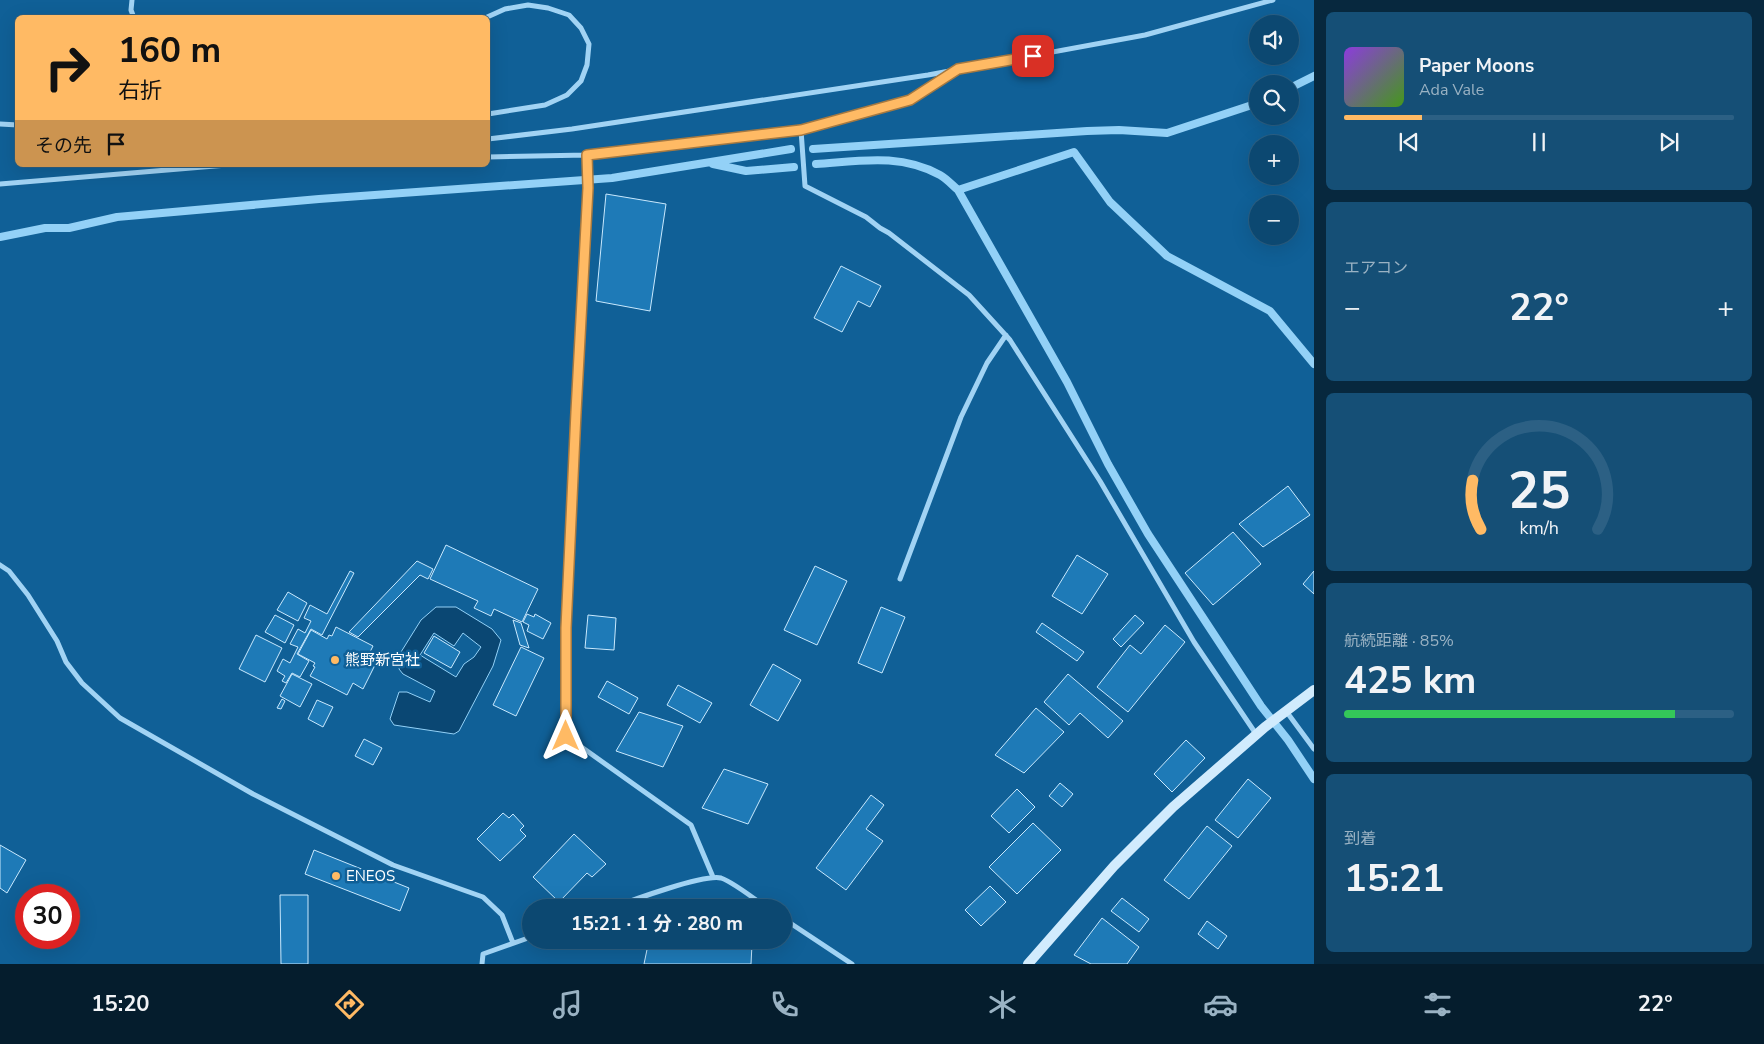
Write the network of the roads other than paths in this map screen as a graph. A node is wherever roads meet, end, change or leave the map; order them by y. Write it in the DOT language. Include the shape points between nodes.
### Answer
graph roads {
  1 [pos="132,0"];
  2 [pos="1274,0"];
  3 [pos="133,15"];
  4 [pos="490,16"];
  5 [pos="958,69"];
  6 [pos="490,114"];
  7 [pos="0,124"];
  8 [pos="15,125"];
  9 [pos="801,130"];
  10 [pos="490,139"];
  11 [pos="587,155"];
  12 [pos="490,157"];
  13 [pos="202,167"];
  14 [pos="0,184"];
  15 [pos="1006,335"];
  16 [pos="0,565"];
  17 [pos="900,579"];
  18 [pos="1314,690"];
  19 [pos="1283,713"];
  20 [pos="1256,734"];
  21 [pos="1314,749"];
  22 [pos="713,877"];
  23 [pos="640,899"];
  24 [pos="753,899"];
  25 [pos="792,923"];
  26 [pos="522,940"];
  27 [pos="513,943"];
  28 [pos="482,964"];
  29 [pos="852,964"];
  30 [pos="1028,964"];
  1 -- 3 [label="street"];
  2 -- 5 [label="street" via="1145,35"];
  4 -- 6 [label="street" via="528,5 548,8 569,15 589,44 581,81 567,94 545,106"];
  5 -- 9 [label="street" via="910,100"];
  5 -- 10 [label="street" via="622,122"];
  7 -- 8 [label="street"];
  9 -- 11 [label="street"];
  9 -- 15 [label="street" via="805,186 866,217 889,233 969,295"];
  11 -- 12 [label="street"];
  11 -- 22 [label="street" via="566,628 566,736 691,825"];
  13 -- 14 [label="street"];
  15 -- 17 [label="street" via="987,363 962,417"];
  15 -- 20 [label="street" via="1100,481 1194,642"];
  16 -- 27 [label="street" via="28,595 76,676 120,718 253,794 393,865 483,897 502,915"];
  18 -- 19 [label="street"];
  19 -- 20 [label="street"];
  19 -- 21 [label="street"];
  20 -- 30 [label="street" via="1173,807 1114,866"];
  22 -- 23 [label="street"];
  22 -- 24 [label="street" via="723,879"];
  25 -- 29 [label="street"];
  26 -- 27 [label="street"];
  27 -- 28 [label="street" via="483,954"];
}
